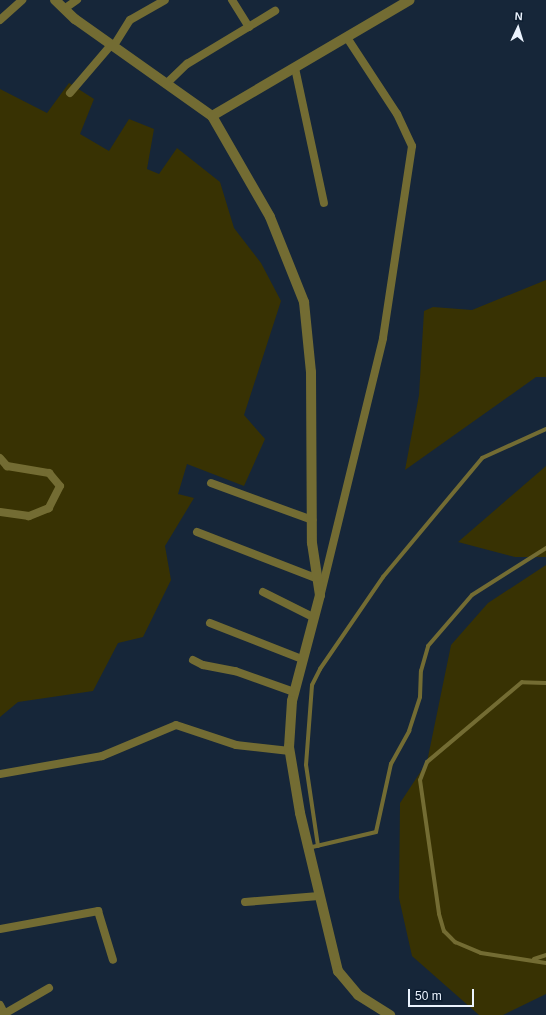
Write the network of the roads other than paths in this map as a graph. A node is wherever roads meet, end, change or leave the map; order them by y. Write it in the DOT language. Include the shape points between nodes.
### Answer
graph roads {
  1 [pos="22,0"];
  2 [pos="55,0"];
  3 [pos="77,0"];
  4 [pos="165,0"];
  5 [pos="232,0"];
  6 [pos="410,0"];
  7 [pos="64,9"];
  8 [pos="275,12"];
  9 [pos="0,20"];
  10 [pos="249,27"];
  11 [pos="348,39"];
  12 [pos="112,46"];
  13 [pos="295,68"];
  14 [pos="166,84"];
  15 [pos="70,93"];
  16 [pos="212,116"];
  17 [pos="324,203"];
  18 [pos="546,429"];
  19 [pos="0,458"];
  20 [pos="211,484"];
  21 [pos="0,512"];
  22 [pos="312,520"];
  23 [pos="196,532"];
  24 [pos="546,548"];
  25 [pos="318,579"];
  26 [pos="263,592"];
  27 [pos="320,595"];
  28 [pos="313,617"];
  29 [pos="210,623"];
  30 [pos="302,659"];
  31 [pos="193,660"];
  32 [pos="546,683"];
  33 [pos="294,692"];
  34 [pos="290,751"];
  35 [pos="0,774"];
  36 [pos="313,847"];
  37 [pos="319,896"];
  38 [pos="245,902"];
  39 [pos="0,929"];
  40 [pos="546,955"];
  41 [pos="533,959"];
  42 [pos="114,960"];
  43 [pos="546,963"];
  44 [pos="49,988"];
  45 [pos="0,1006"];
  46 [pos="5,1014"];
  47 [pos="390,1015"];
  1 -- 9 [label="street"];
  2 -- 7 [label="street"];
  3 -- 7 [label="street"];
  4 -- 12 [label="street" via="130,20"];
  5 -- 10 [label="street"];
  6 -- 11 [label="street"];
  7 -- 12 [label="street"];
  8 -- 10 [label="street"];
  10 -- 14 [label="street" via="187,64"];
  11 -- 13 [label="street"];
  11 -- 27 [label="street" via="397,114 412,146 383,338"];
  12 -- 14 [label="street"];
  12 -- 15 [label="street"];
  13 -- 16 [label="street"];
  13 -- 17 [label="street"];
  14 -- 16 [label="street"];
  16 -- 22 [label="street" via="270,217 304,302 311,372"];
  18 -- 36 [label="lane" via="482,458 383,577 320,668 312,685 306,765"];
  19 -- 21 [label="street" via="7,466 49,474 60,486 49,508 29,516"];
  20 -- 22 [label="street"];
  22 -- 25 [label="street"];
  23 -- 25 [label="street"];
  24 -- 36 [label="lane" via="472,595 428,646 421,671 420,697 409,731 391,764 376,832"];
  25 -- 27 [label="street"];
  26 -- 28 [label="street"];
  27 -- 28 [label="street"];
  28 -- 30 [label="street"];
  29 -- 30 [label="street"];
  30 -- 33 [label="street"];
  31 -- 33 [label="street" via="203,666 235,670"];
  32 -- 41 [label="lane" via="522,682 428,762 420,780 439,914 444,931 455,942 481,953"];
  33 -- 34 [label="street"];
  34 -- 35 [label="street" via="236,745 176,725 102,756"];
  34 -- 36 [label="street"];
  36 -- 37 [label="street"];
  37 -- 38 [label="street"];
  37 -- 47 [label="street" via="338,972 358,995"];
  39 -- 42 [label="street" via="98,910"];
  40 -- 41 [label="lane"];
  41 -- 43 [label="lane"];
  44 -- 46 [label="street"];
  45 -- 46 [label="street"];
}
